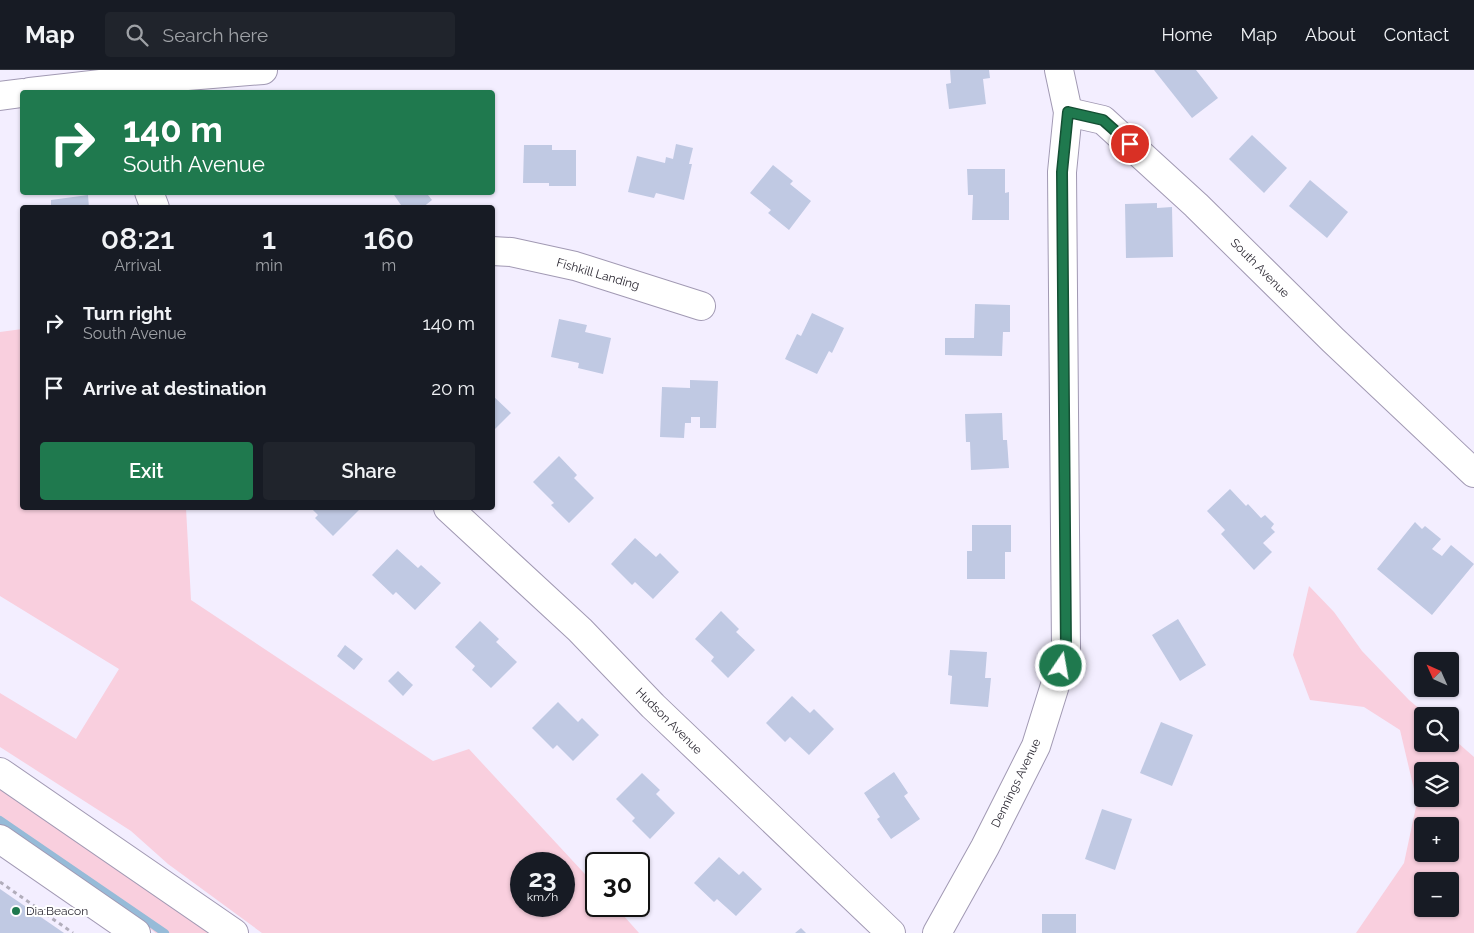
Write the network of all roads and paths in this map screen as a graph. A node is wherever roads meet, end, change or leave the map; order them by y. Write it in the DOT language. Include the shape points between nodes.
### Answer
graph roads {
  1 [pos="263,70"];
  2 [pos="1059,70"];
  3 [pos="127,87"];
  4 [pos="69,90"];
  5 [pos="20,93"];
  6 [pos="0,96"];
  7 [pos="1068,112"];
  8 [pos="495,251"];
  9 [pos="701,306"];
  10 [pos="1474,473"];
  11 [pos="450,510"];
  12 [pos="0,772"];
  13 [pos="0,839"];
  14 [pos="0,882"];
  15 [pos="73,933"];
  16 [pos="136,933"];
  17 [pos="234,933"];
  18 [pos="891,933"];
  19 [pos="936,933"];
  1 -- 3 [label="street"];
  2 -- 7 [label="street"];
  3 -- 4 [label="street"];
  5 -- 6 [label="street"];
  7 -- 10 [label="street, South Avenue" via="1103,120 1196,205"];
  7 -- 19 [label="street, Dennings Avenue" via="1062,172 1066,650 1036,746 985,847"];
  8 -- 9 [label="street, Fishkill Landing" via="575,266"];
  11 -- 18 [label="street, Hudson Avenue" via="580,630 653,706"];
  12 -- 17 [label="street"];
  13 -- 16 [label="street"];
  14 -- 15 [label="path"];
}
